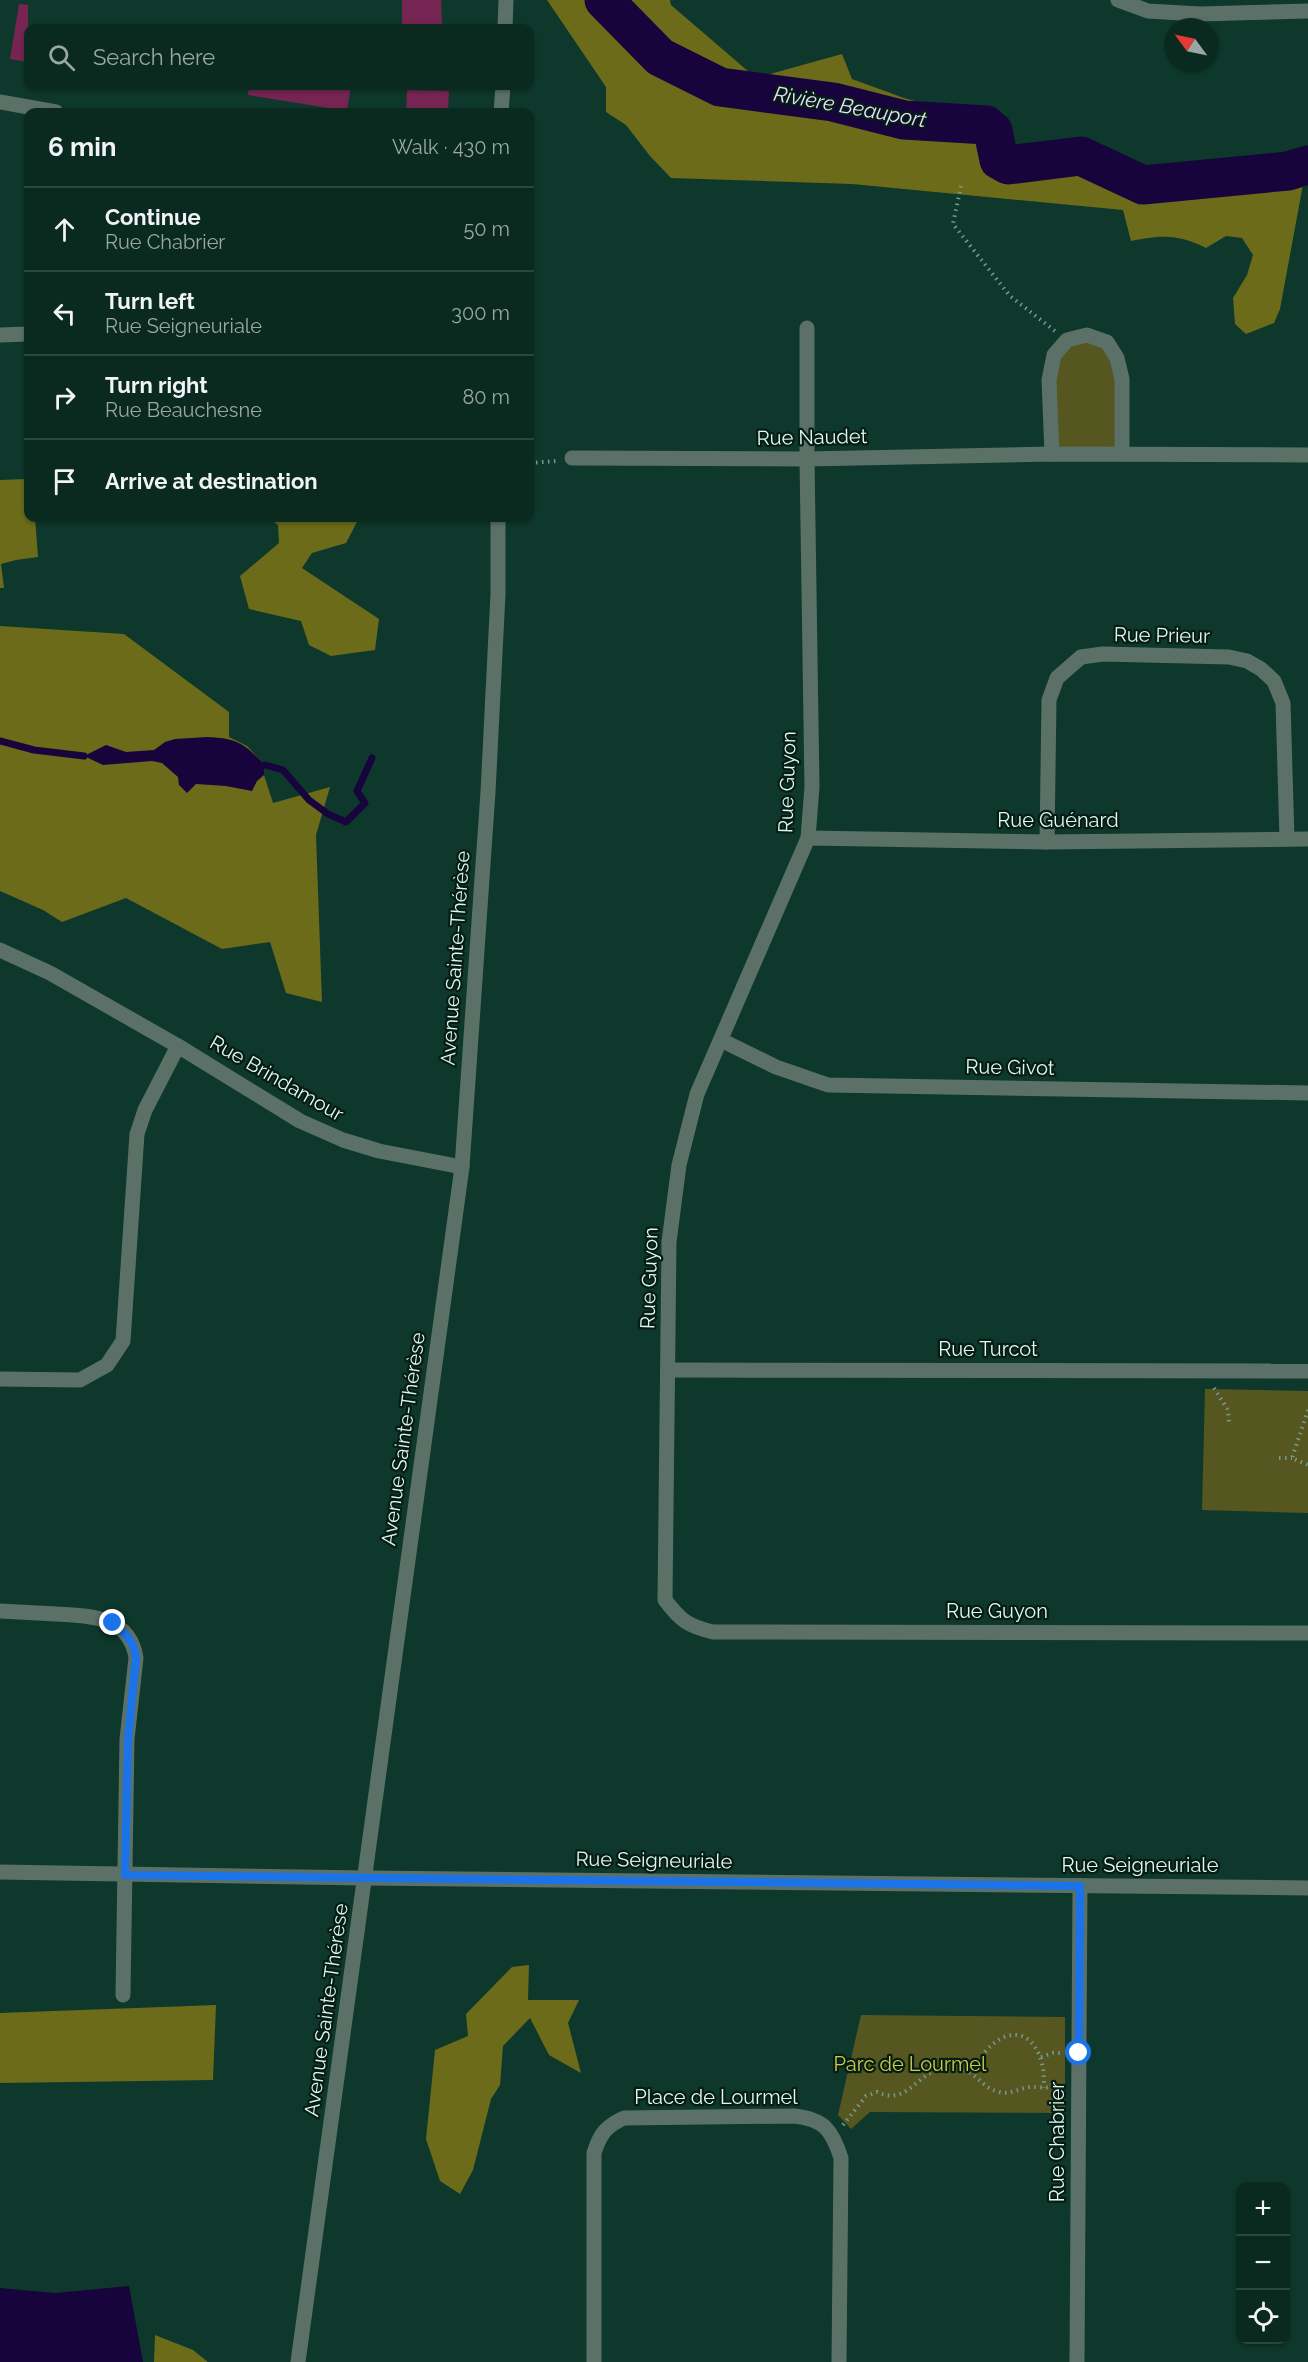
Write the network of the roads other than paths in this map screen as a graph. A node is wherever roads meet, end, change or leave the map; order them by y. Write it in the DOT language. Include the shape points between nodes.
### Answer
graph roads {
  1 [pos="506,0"];
  2 [pos="1118,0"];
  3 [pos="1308,11"];
  4 [pos="505,24"];
  5 [pos="503,90"];
  6 [pos="0,102"];
  7 [pos="34,108"];
  8 [pos="501,108"];
  9 [pos="807,328"];
  10 [pos="24,334"];
  11 [pos="0,335"];
  12 [pos="1052,454"];
  13 [pos="1122,454"];
  14 [pos="1308,455"];
  15 [pos="572,458"];
  16 [pos="807,459"];
  17 [pos="498,522"];
  18 [pos="808,838"];
  19 [pos="1287,838"];
  20 [pos="1308,839"];
  21 [pos="1047,842"];
  22 [pos="0,950"];
  23 [pos="721,1040"];
  24 [pos="178,1046"];
  25 [pos="1308,1093"];
  26 [pos="462,1167"];
  27 [pos="669,1370"];
  28 [pos="1308,1371"];
  29 [pos="0,1379"];
  30 [pos="0,1611"];
  31 [pos="1308,1634"];
  32 [pos="0,1872"];
  33 [pos="125,1875"];
  34 [pos="365,1878"];
  35 [pos="1080,1886"];
  36 [pos="1308,1888"];
  37 [pos="123,1995"];
  38 [pos="298,2362"];
  39 [pos="594,2362"];
  40 [pos="839,2362"];
  41 [pos="1077,2362"];
  1 -- 4 [label="street"];
  2 -- 3 [label="street" via="1149,11 1189,14"];
  5 -- 8 [label="street"];
  6 -- 7 [label="street"];
  9 -- 16 [label="street, Rue Guyon"];
  10 -- 11 [label="street"];
  12 -- 13 [label="street, Rue Naudet"];
  12 -- 13 [label="street" via="1049,380 1054,355 1067,340 1087,335 1107,342 1118,358 1122,379"];
  12 -- 16 [label="street, Rue Naudet"];
  13 -- 14 [label="street, Rue Naudet"];
  15 -- 16 [label="street, Rue Naudet"];
  16 -- 18 [label="street, Rue Guyon" via="812,787"];
  17 -- 26 [label="street, Avenue Sainte-Thérèse" via="488,792"];
  18 -- 21 [label="street, Rue Guénard"];
  18 -- 23 [label="street, Rue Guyon"];
  19 -- 20 [label="street, Rue Guénard"];
  19 -- 21 [label="street, Rue Guénard"];
  19 -- 21 [label="street, Rue Prieur" via="1283,703 1274,681 1262,669 1229,657 1102,654 1081,657 1069,667 1058,678 1049,700"];
  22 -- 24 [label="street, Rue Brindamour" via="50,973"];
  23 -- 25 [label="street, Rue Givot" via="776,1067 828,1084"];
  23 -- 27 [label="street, Rue Guyon" via="697,1094 679,1165 669,1242"];
  24 -- 26 [label="street, Rue Brindamour" via="300,1121 343,1140"];
  24 -- 29 [label="street, Rue Brindamour" via="137,1134 123,1341 107,1365 80,1380"];
  26 -- 34 [label="street, Avenue Sainte-Thérèse"];
  27 -- 28 [label="street, Rue Turcot"];
  27 -- 31 [label="street, Rue Guyon" via="665,1600 691,1627 713,1632"];
  30 -- 33 [label="street" via="92,1616 113,1623 135,1646"];
  32 -- 33 [label="street, Rue Seigneuriale"];
  33 -- 34 [label="street, Rue Seigneuriale"];
  33 -- 37 [label="street"];
  34 -- 35 [label="street, Rue Seigneuriale"];
  34 -- 38 [label="street, Avenue Sainte-Thérèse"];
  35 -- 36 [label="street, Rue Seigneuriale"];
  35 -- 41 [label="street, Rue Chabrier"];
  39 -- 40 [label="street, Place de Lourmel" via="594,2153 599,2136 609,2125 624,2118 794,2116 811,2118 834,2136 841,2158"];
}
